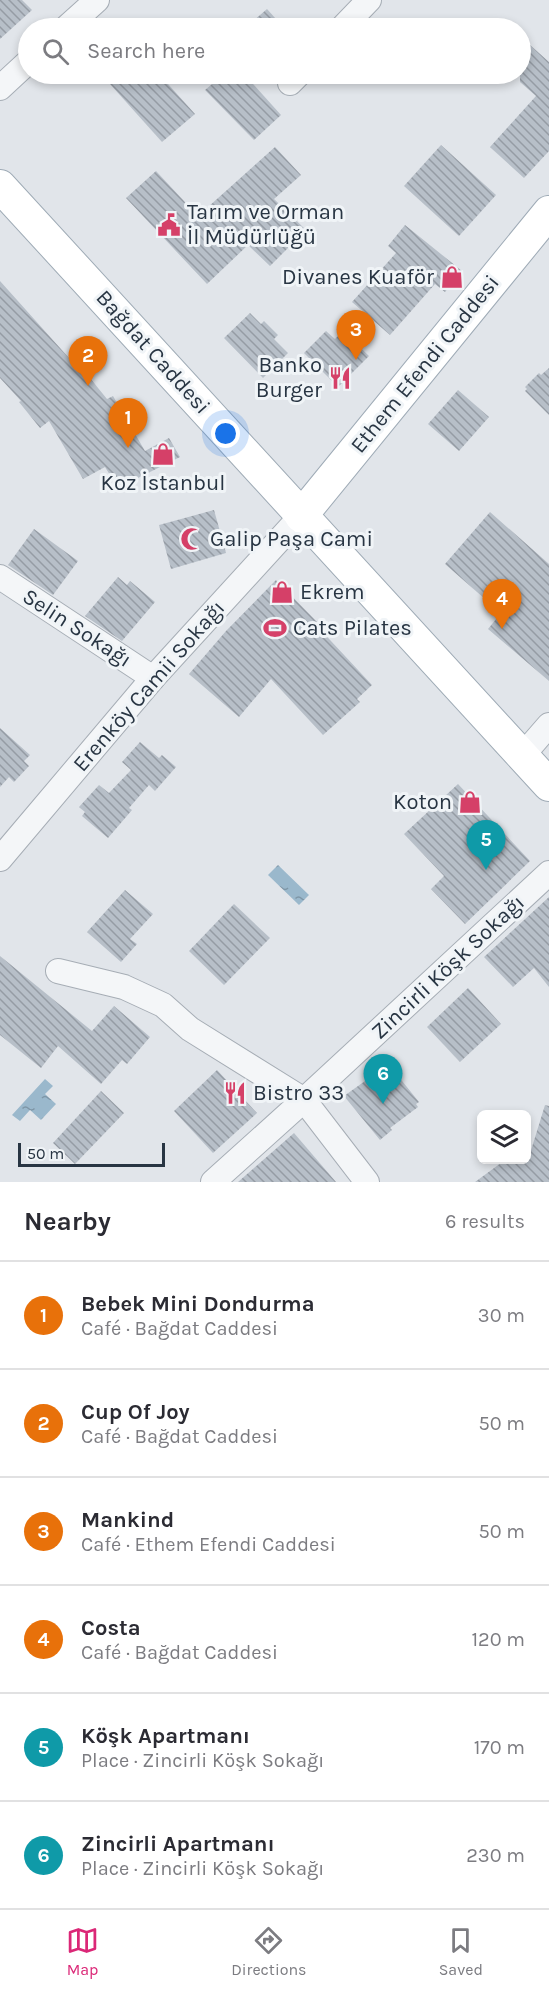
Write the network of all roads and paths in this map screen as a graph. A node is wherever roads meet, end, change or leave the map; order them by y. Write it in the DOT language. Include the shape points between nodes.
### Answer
graph roads {
  1 [pos="97,0"];
  2 [pos="369,0"];
  3 [pos="77,18"];
  4 [pos="352,18"];
  5 [pos="18,71"];
  6 [pos="0,88"];
  7 [pos="0,186"];
  8 [pos="549,212"];
  9 [pos="301,516"];
  10 [pos="0,577"];
  11 [pos="153,678"];
  12 [pos="549,725"];
  13 [pos="522,756"];
  14 [pos="549,785"];
  15 [pos="0,859"];
  16 [pos="549,873"];
  17 [pos="58,971"];
  18 [pos="304,1100"];
  19 [pos="213,1182"];
  20 [pos="367,1182"];
  1 -- 3 [label="street"];
  2 -- 4 [label="street"];
  5 -- 6 [label="street"];
  7 -- 9 [label="main road, Bağdat Caddesi"];
  8 -- 9 [label="main road, Ethem Efendi Caddesi"];
  9 -- 11 [label="street, Erenköy Camii Sokağı"];
  9 -- 13 [label="main road, Bağdat Caddesi"];
  10 -- 11 [label="street, Selin Sokağı"];
  11 -- 15 [label="street, Erenköy Camii Sokağı"];
  12 -- 13 [label="street"];
  13 -- 14 [label="main road, Bağdat Caddesi"];
  16 -- 18 [label="street, Zincirli Köşk Sokağı"];
  17 -- 18 [label="street" via="124,987 163,1005 190,1029"];
  18 -- 19 [label="street, Zincirli Köşk Sokağı"];
  18 -- 20 [label="street"];
}
